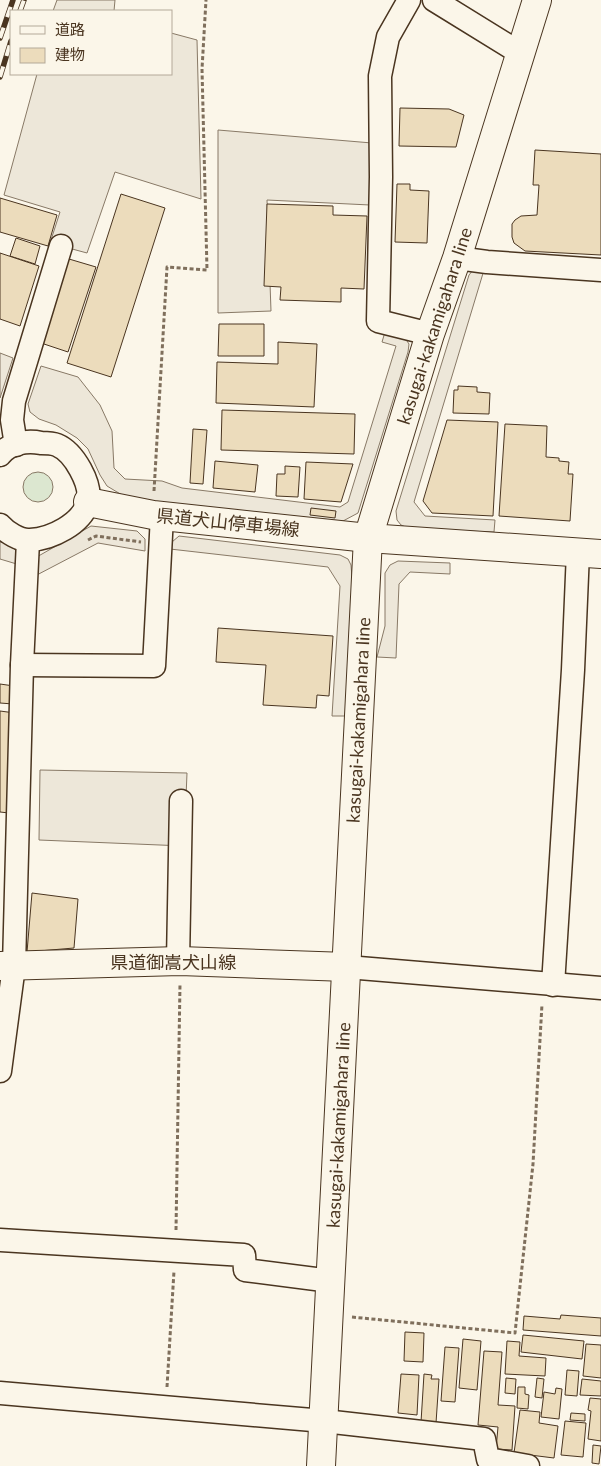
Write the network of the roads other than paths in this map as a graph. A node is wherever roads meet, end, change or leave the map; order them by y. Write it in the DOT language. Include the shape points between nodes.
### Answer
graph roads {
  1 [pos="409,0"];
  2 [pos="434,0"];
  3 [pos="536,0"];
  4 [pos="520,53"];
  5 [pos="61,246"];
  6 [pos="457,258"];
  7 [pos="601,270"];
  8 [pos="430,334"];
  9 [pos="8,450"];
  10 [pos="88,502"];
  11 [pos="158,507"];
  12 [pos="0,526"];
  13 [pos="368,538"];
  14 [pos="28,541"];
  15 [pos="590,553"];
  16 [pos="22,665"];
  17 [pos="181,802"];
  18 [pos="179,961"];
  19 [pos="7,966"];
  20 [pos="346,967"];
  21 [pos="548,984"];
  22 [pos="601,988"];
  23 [pos="0,1071"];
  24 [pos="0,1240"];
  25 [pos="331,1281"];
  26 [pos="0,1393"];
  27 [pos="324,1422"];
  28 [pos="321,1466"];
  29 [pos="526,1466"];
  1 -- 8 [label="street" via="388,37 380,76 378,321"];
  2 -- 4 [label="street"];
  3 -- 4 [label="main road, kasugai-kakamigahara line"];
  4 -- 6 [label="main road, kasugai-kakamigahara line"];
  5 -- 9 [label="street" via="14,400"];
  6 -- 7 [label="street"];
  6 -- 8 [label="main road, kasugai-kakamigahara line"];
  8 -- 13 [label="main road, kasugai-kakamigahara line"];
  9 -- 10 [label="street" via="30,441 57,445 79,466 86,480"];
  10 -- 11 [label="main road, 県道犬山停車場線"];
  10 -- 14 [label="street" via="76,521 52,536"];
  11 -- 13 [label="main road, 県道犬山停車場線"];
  11 -- 16 [label="street" via="160,545 154,666"];
  12 -- 14 [label="street"];
  13 -- 15 [label="main road, 県道犬山停車場線"];
  13 -- 20 [label="main road, kasugai-kakamigahara line"];
  14 -- 16 [label="street"];
  15 -- 21 [label="street" via="573,670"];
  16 -- 19 [label="street"];
  17 -- 18 [label="street"];
  18 -- 19 [label="main road, 県道御嵩犬山線"];
  18 -- 20 [label="main road, 県道御嵩犬山線"];
  19 -- 23 [label="street"];
  20 -- 21 [label="street"];
  20 -- 25 [label="main road, kasugai-kakamigahara line"];
  21 -- 22 [label="street"];
  24 -- 25 [label="street" via="244,1255 244,1270"];
  25 -- 27 [label="main road, kasugai-kakamigahara line"];
  26 -- 27 [label="street"];
  27 -- 28 [label="main road, kasugai-kakamigahara line"];
  27 -- 29 [label="street" via="484,1439 488,1459"];
}
